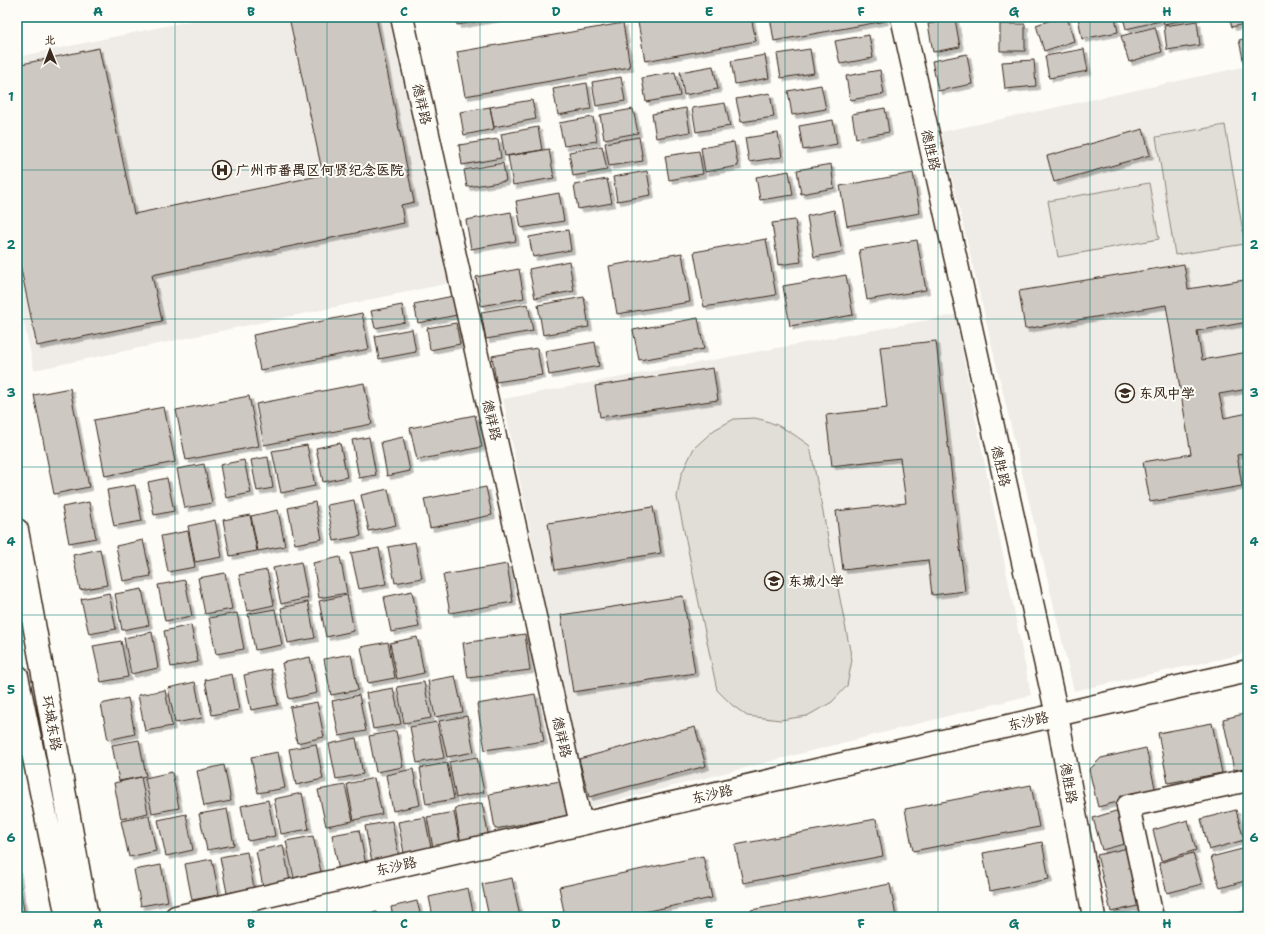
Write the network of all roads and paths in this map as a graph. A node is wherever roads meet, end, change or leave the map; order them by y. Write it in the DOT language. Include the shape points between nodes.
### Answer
graph roads {
  1 [pos="402,17"];
  2 [pos="902,17"];
  3 [pos="17,530"];
  4 [pos="1248,671"];
  5 [pos="17,676"];
  6 [pos="1057,715"];
  7 [pos="1248,780"];
  8 [pos="581,824"];
  9 [pos="67,917"];
  10 [pos="87,917"];
  11 [pos="176,917"];
  12 [pos="1094,917"];
  13 [pos="1152,917"];
  1 -- 8 [label="street, 德祥路"];
  2 -- 6 [label="street, 德胜路"];
  3 -- 10 [label="street, 环城东路"];
  4 -- 6 [label="street, 东沙路"];
  5 -- 9 [label="street, 环城东路"];
  6 -- 8 [label="street, 东沙路"];
  6 -- 12 [label="street, 德胜路"];
  7 -- 13 [label="street" via="1128,806"];
  8 -- 11 [label="street, 东沙路"];
}
